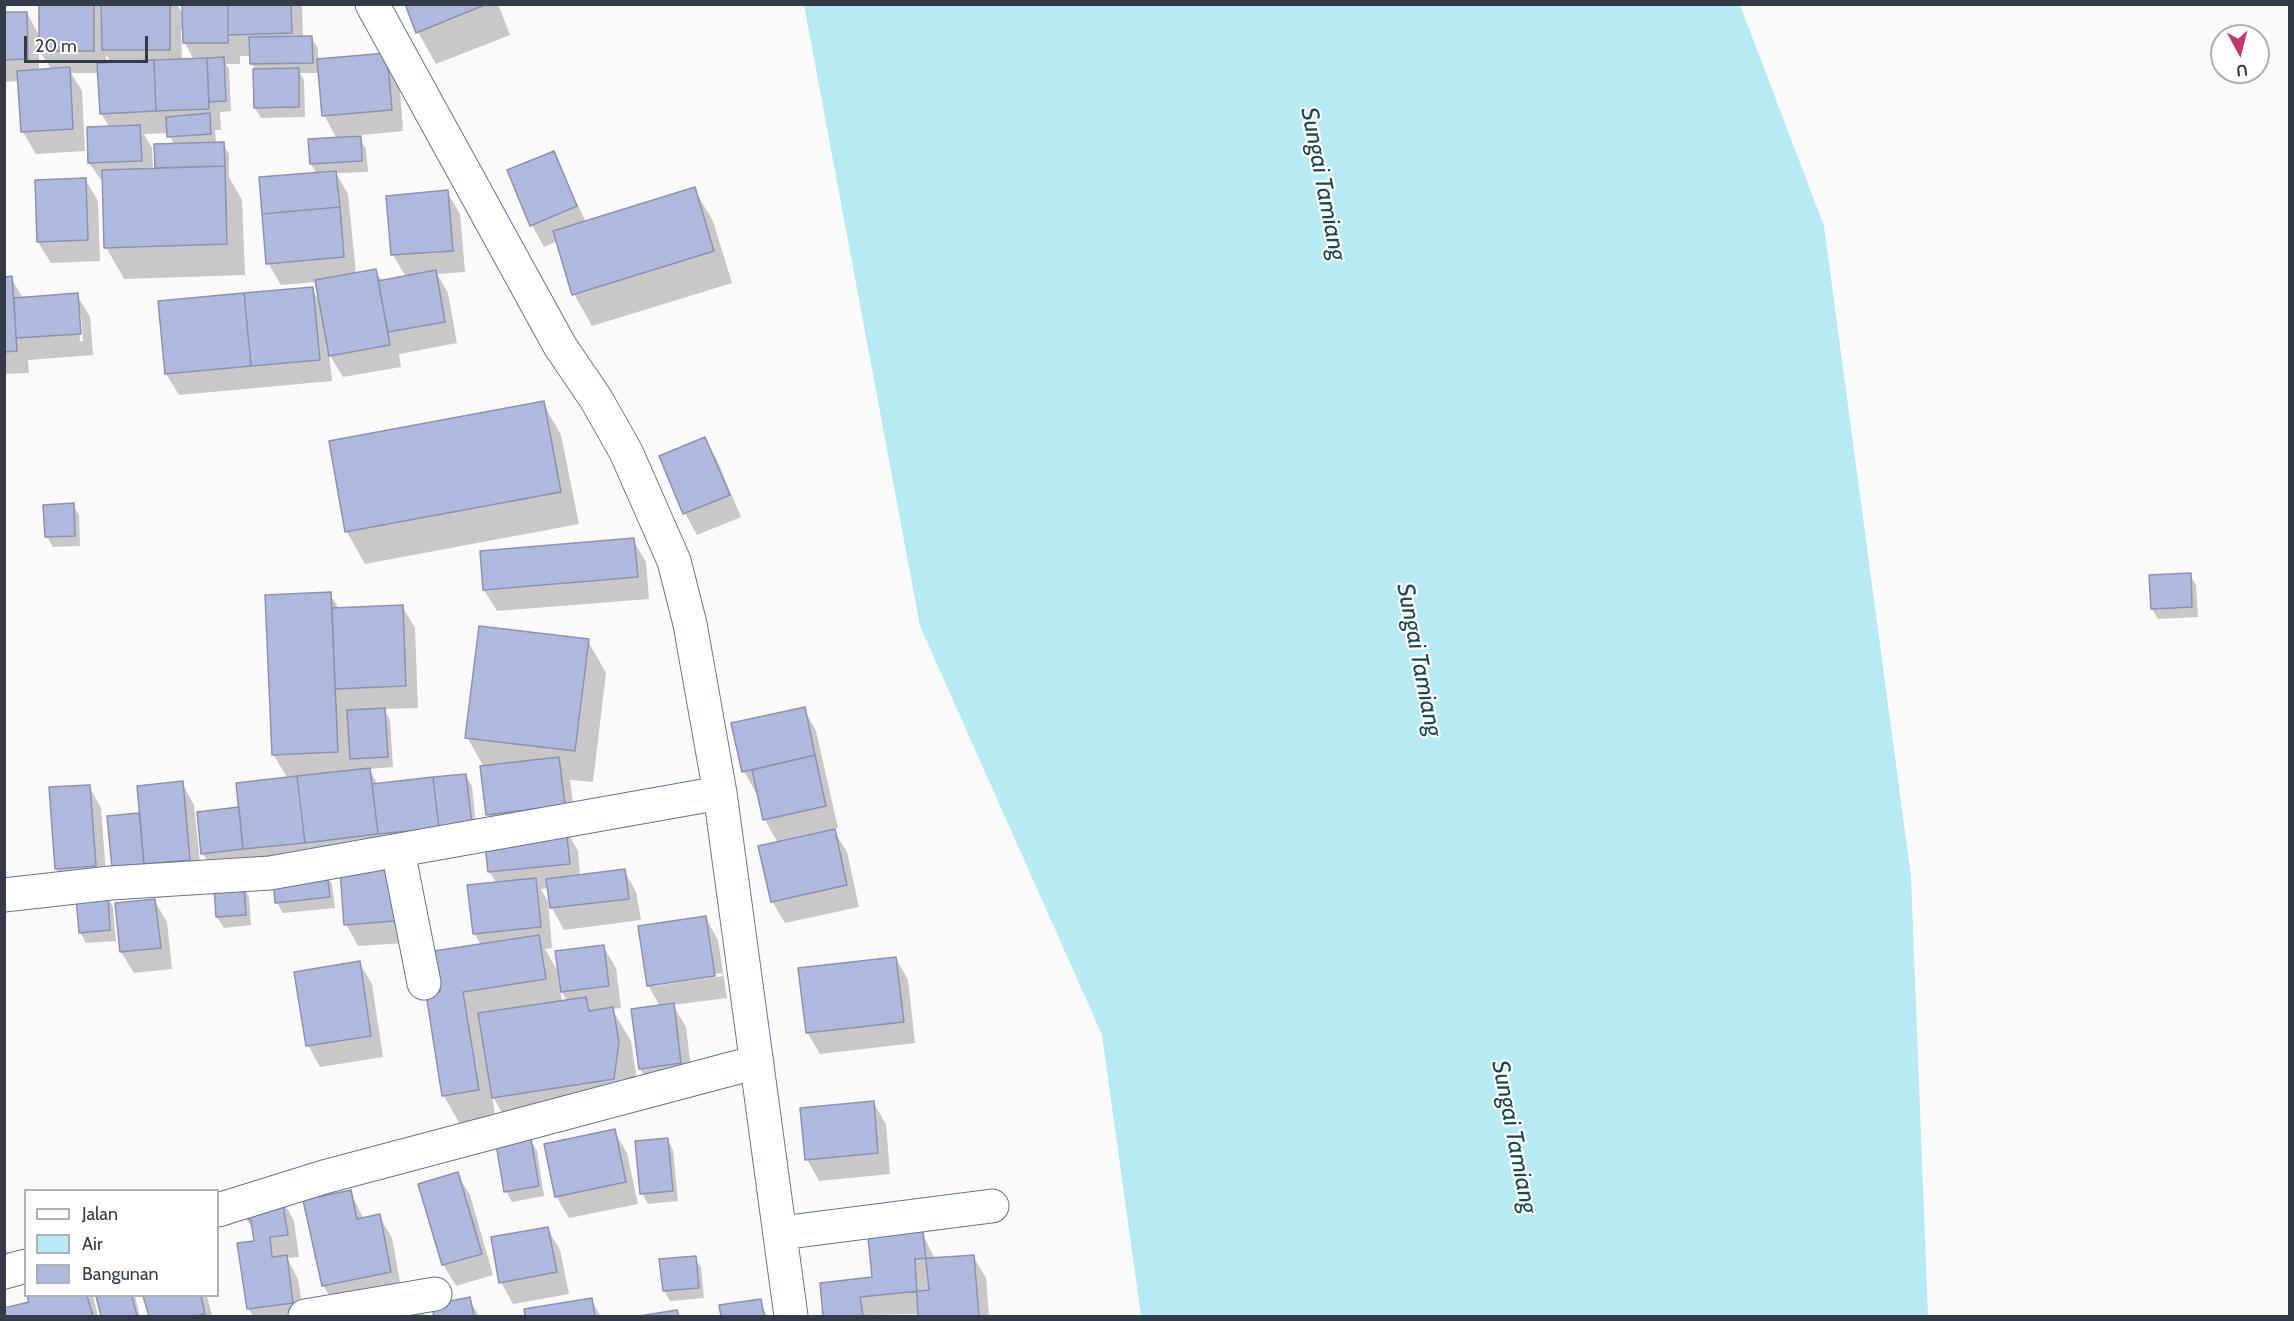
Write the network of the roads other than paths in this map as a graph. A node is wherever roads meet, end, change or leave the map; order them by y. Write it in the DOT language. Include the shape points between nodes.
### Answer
graph roads {
  1 [pos="372,4"];
  2 [pos="720,793"];
  3 [pos="398,851"];
  4 [pos="4,895"];
  5 [pos="424,983"];
  6 [pos="757,1062"];
  7 [pos="992,1206"];
  8 [pos="219,1210"];
  9 [pos="781,1233"];
  10 [pos="24,1267"];
  11 [pos="4,1272"];
  12 [pos="435,1294"];
  13 [pos="304,1317"];
  14 [pos="791,1317"];
  1 -- 2 [label="street" via="560,346 621,443 653,510 674,561 690,624"];
  2 -- 3 [label="street"];
  2 -- 6 [label="street"];
  3 -- 4 [label="street" via="270,873 111,883"];
  3 -- 5 [label="street"];
  6 -- 8 [label="street" via="324,1177"];
  6 -- 9 [label="street"];
  7 -- 9 [label="street"];
  9 -- 14 [label="street"];
  10 -- 11 [label="street"];
  12 -- 13 [label="street"];
}
